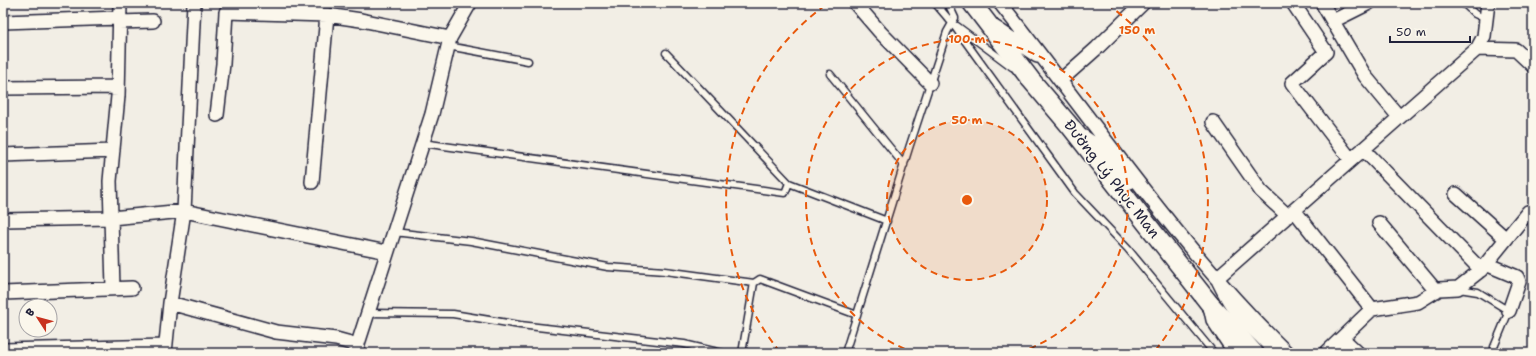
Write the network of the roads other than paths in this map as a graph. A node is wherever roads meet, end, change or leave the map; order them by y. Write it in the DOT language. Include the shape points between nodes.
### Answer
graph roads {
  1 [pos="120,3"];
  2 [pos="194,3"];
  3 [pos="470,3"];
  4 [pos="855,3"];
  5 [pos="935,3"];
  6 [pos="948,3"];
  7 [pos="972,3"];
  8 [pos="1000,3"];
  9 [pos="1143,3"];
  10 [pos="1293,3"];
  11 [pos="1322,3"];
  12 [pos="1369,3"];
  13 [pos="1462,3"];
  14 [pos="1488,3"];
  15 [pos="263,8"];
  16 [pos="327,15"];
  17 [pos="1486,19"];
  18 [pos="119,20"];
  19 [pos="152,21"];
  20 [pos="1333,21"];
  21 [pos="3,22"];
  22 [pos="988,22"];
  23 [pos="952,23"];
  24 [pos="449,42"];
  25 [pos="1477,49"];
  26 [pos="666,53"];
  27 [pos="528,61"];
  28 [pos="1048,64"];
  29 [pos="1533,66"];
  30 [pos="830,74"];
  31 [pos="1031,80"];
  32 [pos="1061,80"];
  33 [pos="930,83"];
  34 [pos="118,87"];
  35 [pos="3,88"];
  36 [pos="217,115"];
  37 [pos="1399,117"];
  38 [pos="1213,122"];
  39 [pos="1070,126"];
  40 [pos="422,143"];
  41 [pos="1363,149"];
  42 [pos="113,151"];
  43 [pos="3,155"];
  44 [pos="1351,160"];
  45 [pos="904,165"];
  46 [pos="312,182"];
  47 [pos="789,183"];
  48 [pos="1456,194"];
  49 [pos="184,210"];
  50 [pos="1291,213"];
  51 [pos="1533,216"];
  52 [pos="111,218"];
  53 [pos="3,220"];
  54 [pos="886,221"];
  55 [pos="1379,223"];
  56 [pos="394,232"];
  57 [pos="1506,239"];
  58 [pos="387,252"];
  59 [pos="1208,267"];
  60 [pos="1484,267"];
  61 [pos="1217,278"];
  62 [pos="754,283"];
  63 [pos="113,288"];
  64 [pos="132,288"];
  65 [pos="1458,288"];
  66 [pos="1436,291"];
  67 [pos="3,293"];
  68 [pos="1209,302"];
  69 [pos="170,303"];
  70 [pos="1372,309"];
  71 [pos="1509,311"];
  72 [pos="368,313"];
  73 [pos="857,315"];
  74 [pos="1342,338"];
  75 [pos="1494,347"];
  76 [pos="356,349"];
  77 [pos="3,350"];
  78 [pos="165,350"];
  79 [pos="722,353"];
  80 [pos="742,353"];
  81 [pos="845,353"];
  82 [pos="1214,353"];
  83 [pos="1235,353"];
  84 [pos="1254,353"];
  85 [pos="1274,353"];
  86 [pos="1287,353"];
  87 [pos="1326,353"];
  88 [pos="1358,353"];
  1 -- 18 [label="street"];
  2 -- 49 [label="street"];
  3 -- 24 [label="street"];
  4 -- 33 [label="street"];
  5 -- 23 [label="lane"];
  6 -- 23 [label="lane" via="955,18"];
  7 -- 22 [label="main road, Đường Lý Phục Man"];
  8 -- 28 [label="street"];
  9 -- 32 [label="street"];
  10 -- 44 [label="street" via="1326,52 1292,83"];
  11 -- 20 [label="street"];
  12 -- 20 [label="street"];
  13 -- 17 [label="lane"];
  14 -- 17 [label="street"];
  15 -- 16 [label="street"];
  15 -- 36 [label="street" via="226,12"];
  16 -- 24 [label="street" via="361,20"];
  16 -- 46 [label="street"];
  17 -- 25 [label="street" via="1484,36"];
  18 -- 19 [label="street"];
  18 -- 21 [label="street"];
  18 -- 34 [label="street"];
  20 -- 37 [label="street" via="1364,76"];
  22 -- 28 [label="street"];
  22 -- 31 [label="main road, Đường Lý Phục Man"];
  23 -- 31 [label="lane"];
  23 -- 33 [label="lane"];
  23 -- 82 [label="lane" via="1076,193 1128,249"];
  24 -- 27 [label="lane"];
  24 -- 40 [label="street" via="432,114"];
  25 -- 29 [label="street" via="1516,50"];
  25 -- 37 [label="street"];
  26 -- 47 [label="lane"];
  28 -- 32 [label="street"];
  30 -- 45 [label="lane"];
  31 -- 39 [label="main road, Đường Lý Phục Man"];
  32 -- 59 [label="street"];
  33 -- 45 [label="lane"];
  34 -- 35 [label="street"];
  34 -- 42 [label="street"];
  37 -- 41 [label="street"];
  38 -- 50 [label="street" via="1261,191"];
  39 -- 59 [label="street" via="1098,147 1168,228"];
  39 -- 68 [label="main road, Đường Lý Phục Man"];
  40 -- 47 [label="lane" via="785,193"];
  40 -- 56 [label="street"];
  41 -- 44 [label="street"];
  41 -- 60 [label="street"];
  42 -- 43 [label="street"];
  42 -- 52 [label="street" via="110,181"];
  44 -- 50 [label="street"];
  45 -- 54 [label="lane"];
  47 -- 54 [label="lane"];
  48 -- 57 [label="street"];
  49 -- 52 [label="street"];
  49 -- 58 [label="street"];
  49 -- 69 [label="street"];
  50 -- 61 [label="street"];
  50 -- 70 [label="street"];
  51 -- 57 [label="street" via="1528,212"];
  52 -- 53 [label="street"];
  52 -- 63 [label="street"];
  54 -- 73 [label="lane"];
  55 -- 66 [label="street"];
  56 -- 58 [label="street"];
  56 -- 62 [label="lane" via="471,241 608,267 665,271"];
  57 -- 60 [label="street"];
  58 -- 72 [label="street"];
  59 -- 61 [label="street"];
  60 -- 65 [label="street"];
  60 -- 71 [label="street" via="1516,277 1519,282"];
  61 -- 85 [label="street" via="1240,317"];
  61 -- 86 [label="street"];
  62 -- 73 [label="lane" via="760,279"];
  62 -- 80 [label="lane"];
  63 -- 64 [label="street"];
  63 -- 67 [label="street"];
  65 -- 66 [label="street"];
  65 -- 71 [label="lane" via="1478,292"];
  66 -- 70 [label="street" via="1418,302"];
  68 -- 83 [label="street" via="1213,320"];
  68 -- 84 [label="main road, Đường Lý Phục Man"];
  69 -- 76 [label="street" via="276,332 336,339"];
  69 -- 78 [label="street"];
  70 -- 74 [label="street"];
  71 -- 75 [label="lane"];
  72 -- 76 [label="street"];
  72 -- 79 [label="lane" via="453,314 520,326 684,344"];
  73 -- 81 [label="lane"];
  74 -- 87 [label="street"];
  74 -- 88 [label="street"];
  77 -- 78 [label="street"];
}
